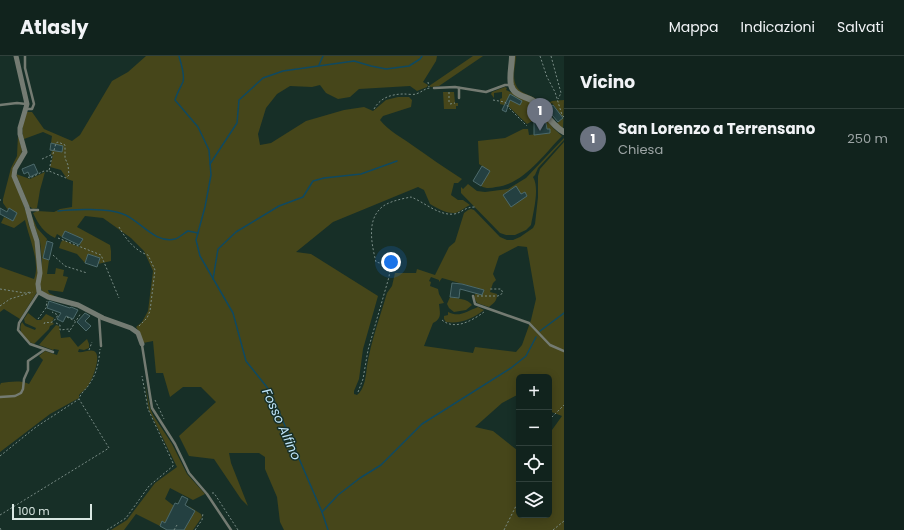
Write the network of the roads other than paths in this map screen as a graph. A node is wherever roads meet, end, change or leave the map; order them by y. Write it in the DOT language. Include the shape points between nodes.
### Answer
graph roads {
  1 [pos="16,56"];
  2 [pos="25,56"];
  3 [pos="512,56"];
  4 [pos="511,85"];
  5 [pos="434,88"];
  6 [pos="459,88"];
  7 [pos="459,98"];
  8 [pos="0,105"];
  9 [pos="26,106"];
  10 [pos="564,132"];
  11 [pos="30,210"];
  12 [pos="38,210"];
  13 [pos="38,292"];
  14 [pos="473,296"];
  15 [pos="99,316"];
  16 [pos="142,344"];
  17 [pos="101,346"];
  18 [pos="44,350"];
  19 [pos="564,351"];
  20 [pos="53,352"];
  21 [pos="0,397"];
  22 [pos="231,530"];
  1 -- 9 [label="street"];
  2 -- 9 [label="lane" via="25,68 34,104 32,109"];
  3 -- 4 [label="street"];
  4 -- 6 [label="lane" via="486,92"];
  4 -- 10 [label="street" via="517,93 536,103 552,124"];
  5 -- 6 [label="lane"];
  6 -- 7 [label="lane"];
  8 -- 9 [label="lane" via="17,103"];
  9 -- 13 [label="street" via="20,128 25,152 15,169 14,176 37,241 40,273"];
  11 -- 12 [label="lane"];
  13 -- 15 [label="street" via="78,305"];
  13 -- 18 [label="lane" via="19,323 18,330 30,344"];
  14 -- 19 [label="lane" via="475,304 530,323 550,345"];
  15 -- 16 [label="street" via="134,330"];
  15 -- 17 [label="lane"];
  16 -- 22 [label="lane" via="152,408 175,444 189,473"];
  18 -- 20 [label="lane"];
  18 -- 21 [label="lane" via="28,361 22,393"];
}
